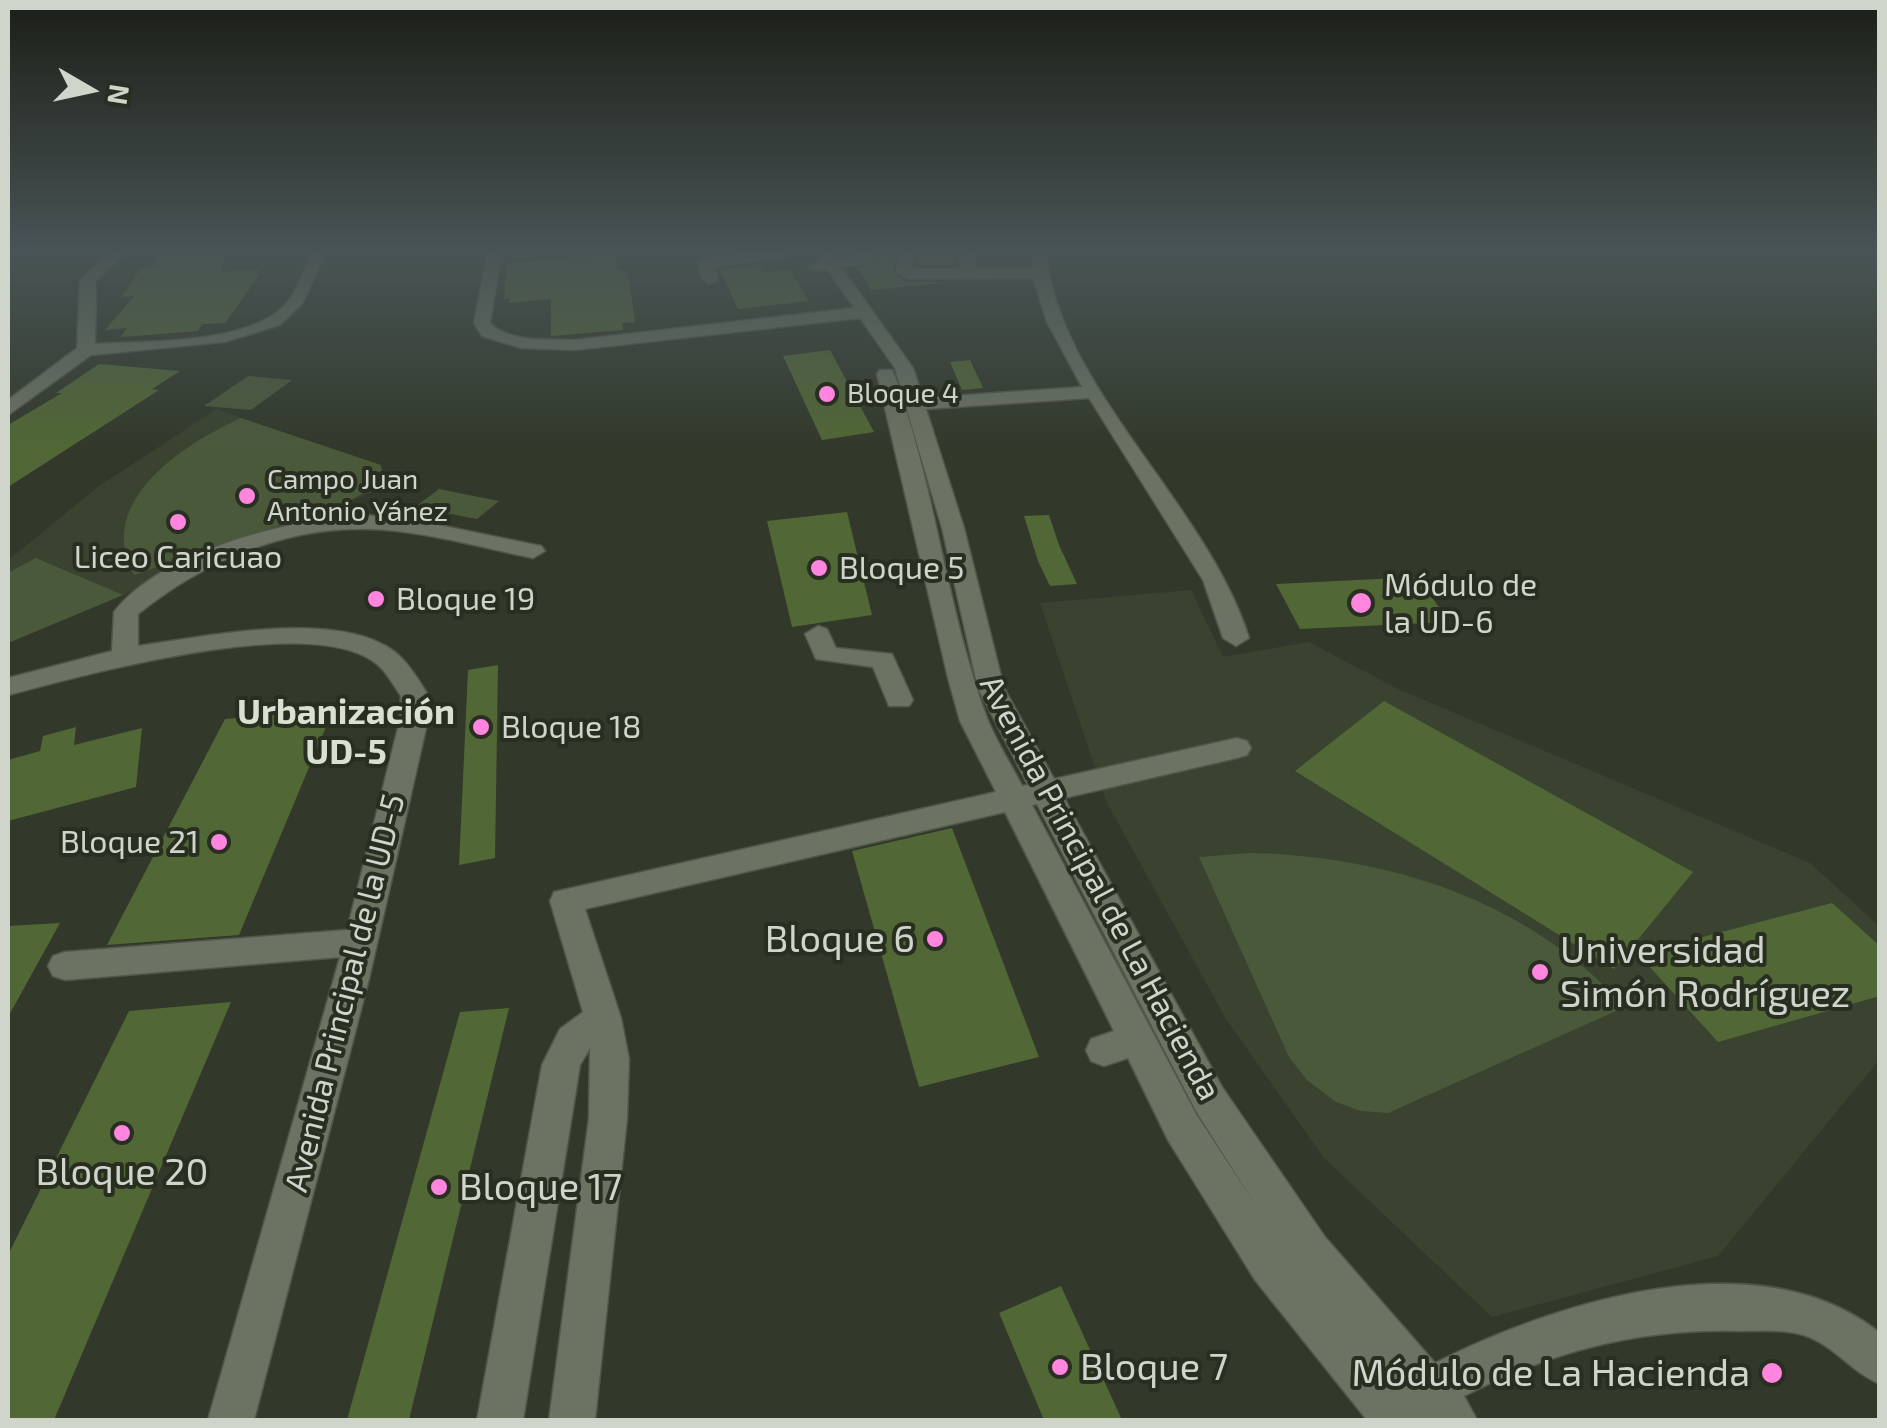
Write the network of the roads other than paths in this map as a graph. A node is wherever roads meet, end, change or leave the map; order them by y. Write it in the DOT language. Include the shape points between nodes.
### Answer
graph roads {
  1 [pos="87,318"];
  2 [pos="274,318"];
  3 [pos="483,318"];
  4 [pos="826,318"];
  5 [pos="859,318"];
  6 [pos="1057,320"];
  7 [pos="1033,322"];
  8 [pos="86,350"];
  9 [pos="1092,392"];
  10 [pos="8,409"];
  11 [pos="909,418"];
  12 [pos="533,550"];
  13 [pos="1186,578"];
  14 [pos="1215,578"];
  15 [pos="818,634"];
  16 [pos="1236,638"];
  17 [pos="126,656"];
  18 [pos="8,686"];
  19 [pos="978,690"];
  20 [pos="899,700"];
  21 [pos="1237,748"];
  22 [pos="360,942"];
  23 [pos="64,966"];
  24 [pos="603,1018"];
  25 [pos="1880,1362"];
  26 [pos="1417,1411"];
  27 [pos="232,1420"];
  28 [pos="500,1420"];
  29 [pos="572,1420"];
  1 -- 8 [label="street"];
  2 -- 8 [label="street" via="231,337"];
  3 -- 4 [label="street" via="488,332 527,344"];
  5 -- 11 [label="street, Avenida Principal de La Hacienda"];
  6 -- 7 [label="street"];
  6 -- 9 [label="street"];
  8 -- 10 [label="street"];
  9 -- 11 [label="street"];
  9 -- 14 [label="street" via="1121,445"];
  11 -- 19 [label="street, Avenida Principal de La Hacienda" via="952,528"];
  12 -- 17 [label="street" via="367,522 296,530 200,563 148,592 126,612"];
  13 -- 14 [label="street"];
  14 -- 16 [label="street"];
  15 -- 20 [label="street" via="832,656 884,660"];
  17 -- 18 [label="street, Avenida Principal de la UD-5"];
  17 -- 22 [label="street, Avenida Principal de la UD-5" via="289,633 355,645 386,658 404,676 414,695 414,724"];
  19 -- 26 [label="street, Avenida Principal de La Hacienda" via="1229,1132"];
  19 -- 26 [label="street, Avenida Principal de La Hacienda" via="974,721 1121,1044 1270,1265"];
  21 -- 24 [label="street" via="566,900"];
  22 -- 23 [label="street"];
  22 -- 27 [label="street, Avenida Principal de la UD-5"];
  24 -- 28 [label="street" via="573,1040 562,1065"];
  24 -- 29 [label="street" via="611,1058 608,1118"];
  25 -- 26 [label="street" via="1815,1317 1718,1307 1630,1312 1554,1331"];
}
